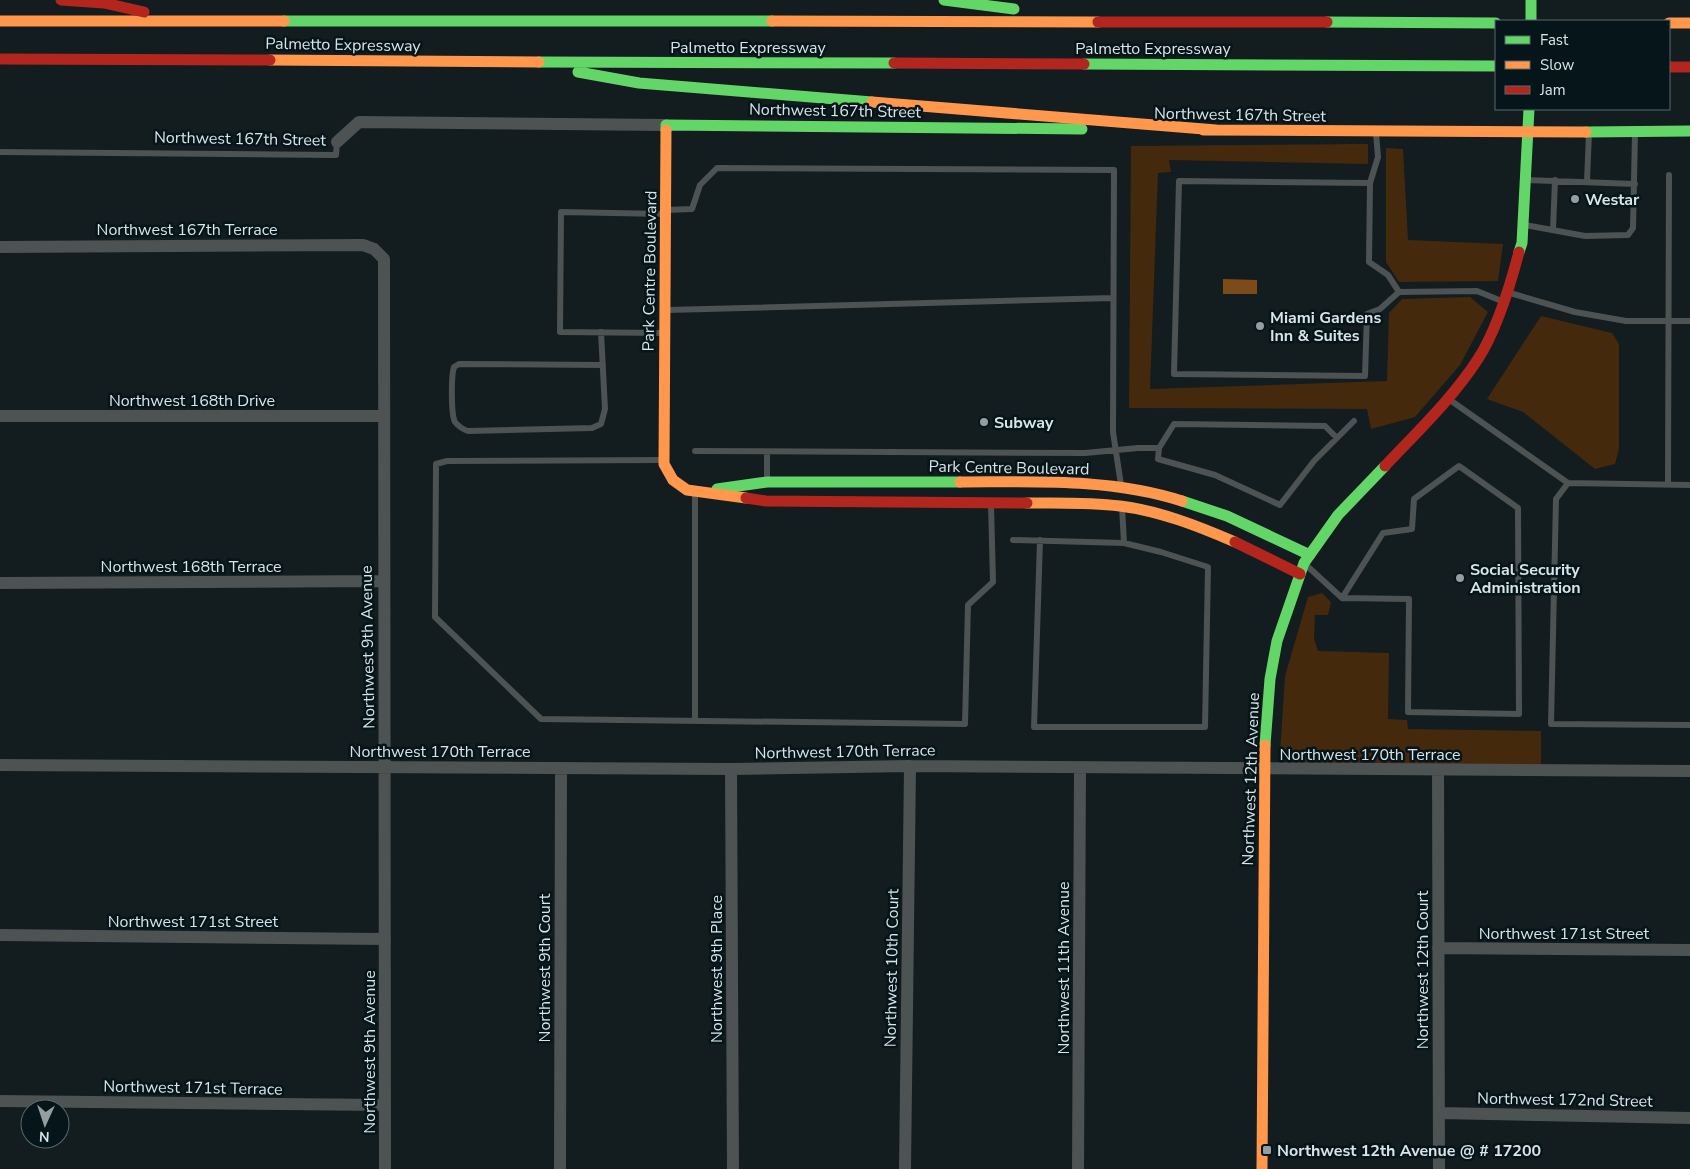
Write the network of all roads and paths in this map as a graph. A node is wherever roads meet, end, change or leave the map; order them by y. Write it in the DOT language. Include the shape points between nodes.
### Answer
graph roads {
  1 [pos="61,0"];
  2 [pos="944,0"];
  3 [pos="1531,0"];
  4 [pos="1531,20"];
  5 [pos="0,21"];
  6 [pos="194,22"];
  7 [pos="1107,22"];
  8 [pos="1495,23"];
  9 [pos="1670,23"];
  10 [pos="1690,23"];
  11 [pos="0,58"];
  12 [pos="518,62"];
  13 [pos="1495,66"];
  14 [pos="1670,67"];
  15 [pos="1690,67"];
  16 [pos="1529,110"];
  17 [pos="666,125"];
  18 [pos="1216,130"];
  19 [pos="1690,131"];
  20 [pos="1376,132"];
  21 [pos="1589,132"];
  22 [pos="1635,132"];
  23 [pos="1528,133"];
  24 [pos="336,142"];
  25 [pos="0,152"];
  26 [pos="1669,176"];
  27 [pos="1526,180"];
  28 [pos="1555,180"];
  29 [pos="1587,180"];
  30 [pos="1370,183"];
  31 [pos="1634,184"];
  32 [pos="666,212"];
  33 [pos="1524,225"];
  34 [pos="1553,230"];
  35 [pos="0,247"];
  36 [pos="374,248"];
  37 [pos="1400,292"];
  38 [pos="1506,297"];
  39 [pos="1113,298"];
  40 [pos="664,310"];
  41 [pos="1670,321"];
  42 [pos="1690,321"];
  43 [pos="601,332"];
  44 [pos="664,333"];
  45 [pos="603,365"];
  46 [pos="1449,399"];
  47 [pos="0,416"];
  48 [pos="384,416"];
  49 [pos="1354,421"];
  50 [pos="1337,438"];
  51 [pos="1159,448"];
  52 [pos="695,452"];
  53 [pos="767,452"];
  54 [pos="1116,452"];
  55 [pos="664,460"];
  56 [pos="767,482"];
  57 [pos="991,482"];
  58 [pos="1568,483"];
  59 [pos="1668,484"];
  60 [pos="1690,484"];
  61 [pos="1121,486"];
  62 [pos="695,492"];
  63 [pos="766,501"];
  64 [pos="991,502"];
  65 [pos="1122,506"];
  66 [pos="1013,540"];
  67 [pos="1040,540"];
  68 [pos="1124,543"];
  69 [pos="1305,564"];
  70 [pos="383,581"];
  71 [pos="0,584"];
  72 [pos="1342,598"];
  73 [pos="695,720"];
  74 [pos="1690,725"];
  75 [pos="0,765"];
  76 [pos="910,766"];
  77 [pos="385,767"];
  78 [pos="561,768"];
  79 [pos="1080,768"];
  80 [pos="731,769"];
  81 [pos="1263,770"];
  82 [pos="1438,770"];
  83 [pos="1690,771"];
  84 [pos="0,935"];
  85 [pos="385,938"];
  86 [pos="1438,948"];
  87 [pos="1690,950"];
  88 [pos="0,1101"];
  89 [pos="385,1105"];
  90 [pos="1440,1113"];
  91 [pos="1690,1118"];
  92 [pos="385,1169"];
  93 [pos="560,1169"];
  94 [pos="733,1169"];
  95 [pos="905,1169"];
  96 [pos="1078,1169"];
  97 [pos="1262,1169"];
  98 [pos="1440,1169"];
  1 -- 6 [label="main road" via="104,3"];
  2 -- 7 [label="main road"];
  3 -- 4 [label="main road"];
  5 -- 6 [label="main road, Palmetto Expressway"];
  6 -- 7 [label="main road, Palmetto Expressway"];
  7 -- 8 [label="main road, Palmetto Expressway"];
  9 -- 10 [label="main road"];
  11 -- 12 [label="main road, Palmetto Expressway"];
  12 -- 13 [label="main road, Palmetto Expressway"];
  12 -- 18 [label="main road" via="639,83"];
  14 -- 15 [label="main road"];
  16 -- 23 [label="main road, Northwest 12th Avenue"];
  17 -- 18 [label="main road, Northwest 167th Street"];
  17 -- 24 [label="street, Northwest 167th Street" via="359,122"];
  17 -- 32 [label="main road, Park Centre Boulevard"];
  18 -- 20 [label="main road, Northwest 167th Street"];
  19 -- 22 [label="main road, Northwest 167th Street"];
  20 -- 23 [label="main road, Northwest 167th Street"];
  20 -- 30 [label="lane" via="1378,157"];
  21 -- 22 [label="main road, Northwest 167th Street"];
  21 -- 23 [label="main road, Northwest 167th Street"];
  21 -- 29 [label="lane"];
  22 -- 31 [label="lane"];
  23 -- 27 [label="main road, Northwest 12th Avenue"];
  24 -- 25 [label="lane, Northwest 167th Street" via="336,155"];
  26 -- 41 [label="lane"];
  27 -- 28 [label="lane"];
  27 -- 33 [label="main road, Northwest 12th Avenue"];
  28 -- 29 [label="lane"];
  28 -- 34 [label="lane"];
  29 -- 31 [label="lane"];
  30 -- 37 [label="lane" via="1368,262 1388,275"];
  30 -- 37 [label="lane" via="1179,181 1174,374 1365,376 1367,314 1380,309"];
  31 -- 34 [label="lane" via="1633,228 1628,235 1585,236"];
  32 -- 39 [label="lane" via="692,209 700,185 717,168 1114,170"];
  32 -- 40 [label="main road, Park Centre Boulevard"];
  32 -- 43 [label="lane" via="561,212 560,332"];
  33 -- 34 [label="lane"];
  33 -- 38 [label="main road, Northwest 12th Avenue"];
  35 -- 36 [label="street, Northwest 167th Terrace" via="364,245"];
  36 -- 48 [label="street, Northwest 9th Avenue" via="384,260"];
  37 -- 38 [label="lane" via="1477,291"];
  38 -- 41 [label="lane" via="1626,321"];
  38 -- 46 [label="main road, Northwest 12th Avenue" via="1479,358"];
  39 -- 40 [label="lane"];
  39 -- 54 [label="lane" via="1113,432"];
  40 -- 44 [label="main road, Park Centre Boulevard"];
  41 -- 42 [label="lane"];
  41 -- 59 [label="lane"];
  43 -- 44 [label="lane"];
  43 -- 45 [label="lane"];
  44 -- 55 [label="main road, Park Centre Boulevard"];
  45 -- 45 [label="lane" via="605,409 601,424 592,428 468,431 460,428 454,420 451,375 459,364"];
  46 -- 58 [label="lane"];
  46 -- 69 [label="main road, Northwest 12th Avenue" via="1338,515"];
  47 -- 48 [label="street, Northwest 168th Drive"];
  48 -- 70 [label="street, Northwest 9th Avenue"];
  49 -- 50 [label="lane"];
  50 -- 51 [label="lane" via="1325,426 1174,424"];
  50 -- 51 [label="lane" via="1280,505 1215,475 1158,459"];
  51 -- 54 [label="lane"];
  52 -- 53 [label="lane"];
  53 -- 54 [label="lane"];
  53 -- 56 [label="lane"];
  54 -- 61 [label="lane"];
  55 -- 62 [label="main road, Park Centre Boulevard" via="673,480"];
  55 -- 73 [label="lane" via="447,461 436,464 435,618 541,718"];
  56 -- 57 [label="main road, Park Centre Boulevard"];
  56 -- 62 [label="main road, Park Centre Boulevard"];
  56 -- 63 [label="main road"];
  57 -- 61 [label="main road, Park Centre Boulevard"];
  57 -- 64 [label="main road"];
  58 -- 59 [label="lane"];
  58 -- 74 [label="lane" via="1556,499 1551,724"];
  59 -- 60 [label="lane"];
  61 -- 65 [label="main road"];
  61 -- 69 [label="main road, Park Centre Boulevard" via="1168,496 1227,516"];
  62 -- 63 [label="main road, Park Centre Boulevard"];
  62 -- 73 [label="lane"];
  63 -- 64 [label="main road, Park Centre Boulevard"];
  64 -- 65 [label="main road, Park Centre Boulevard"];
  64 -- 73 [label="lane" via="993,582 968,605 964,724"];
  65 -- 68 [label="lane"];
  65 -- 69 [label="main road, Park Centre Boulevard" via="1198,526 1245,546"];
  66 -- 67 [label="lane"];
  67 -- 68 [label="lane"];
  67 -- 68 [label="lane" via="1034,727 1205,727 1208,567"];
  69 -- 72 [label="lane"];
  69 -- 81 [label="main road, Northwest 12th Avenue" via="1278,641 1270,678"];
  70 -- 71 [label="street, Northwest 168th Terrace"];
  70 -- 77 [label="street, Northwest 9th Avenue"];
  72 -- 72 [label="lane" via="1409,599 1408,712 1519,714 1518,508 1459,466 1414,499 1412,529 1383,533"];
  75 -- 77 [label="street, Northwest 170th Terrace"];
  76 -- 79 [label="street, Northwest 170th Terrace"];
  76 -- 80 [label="street, Northwest 170th Terrace"];
  76 -- 95 [label="street, Northwest 10th Court"];
  77 -- 78 [label="street, Northwest 170th Terrace"];
  77 -- 85 [label="street, Northwest 9th Avenue"];
  78 -- 80 [label="street, Northwest 170th Terrace"];
  78 -- 93 [label="street, Northwest 9th Court"];
  79 -- 81 [label="street, Northwest 170th Terrace"];
  79 -- 96 [label="street, Northwest 11th Avenue"];
  80 -- 94 [label="street, Northwest 9th Place"];
  81 -- 82 [label="street, Northwest 170th Terrace"];
  81 -- 97 [label="main road, Northwest 12th Avenue"];
  82 -- 83 [label="street, Northwest 170th Terrace"];
  82 -- 86 [label="street, Northwest 12th Court"];
  84 -- 85 [label="street, Northwest 171st Street"];
  85 -- 89 [label="street, Northwest 9th Avenue"];
  86 -- 87 [label="street, Northwest 171st Street"];
  86 -- 90 [label="street, Northwest 12th Court"];
  88 -- 89 [label="street, Northwest 171st Terrace"];
  89 -- 92 [label="street, Northwest 9th Avenue"];
  90 -- 91 [label="street, Northwest 172nd Street"];
  90 -- 98 [label="street, Northwest 12th Court"];
}
